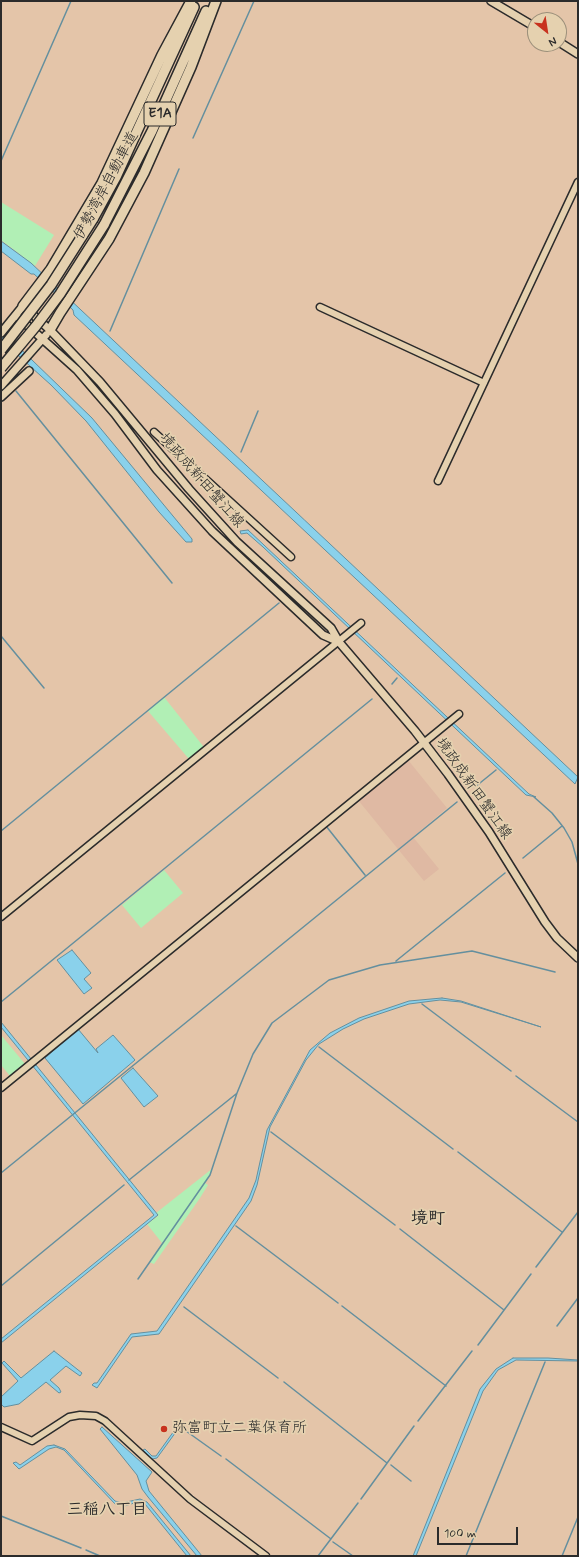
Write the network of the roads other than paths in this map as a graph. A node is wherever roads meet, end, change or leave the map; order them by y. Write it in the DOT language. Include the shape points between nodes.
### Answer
graph roads {
  1 [pos="191,1"];
  2 [pos="197,1"];
  3 [pos="210,1"];
  4 [pos="216,1"];
  5 [pos="491,1"];
  6 [pos="527,23"];
  7 [pos="567,47"];
  8 [pos="578,54"];
  9 [pos="578,182"];
  10 [pos="23,306"];
  11 [pos="320,307"];
  12 [pos="16,315"];
  13 [pos="50,330"];
  14 [pos="1,333"];
  15 [pos="44,338"];
  16 [pos="1,350"];
  17 [pos="1,368"];
  18 [pos="29,371"];
  19 [pos="484,383"];
  20 [pos="1,386"];
  21 [pos="1,397"];
  22 [pos="154,432"];
  23 [pos="438,481"];
  24 [pos="291,556"];
  25 [pos="361,622"];
  26 [pos="339,642"];
  27 [pos="456,716"];
  28 [pos="424,743"];
  29 [pos="1,917"];
  30 [pos="578,958"];
  31 [pos="1,1088"];
  32 [pos="1,1427"];
  33 [pos="266,1556"];
  1 -- 10 [label="highway" via="162,55 102,183 65,246"];
  2 -- 16 [label="highway, 伊勢湾岸自動車道 / E1A, bridge" via="116,177 93,219 51,285"];
  3 -- 17 [label="highway, 伊勢湾岸自動車道 / E1A, bridge" via="152,131 104,225 60,294"];
  4 -- 13 [label="highway" via="191,67 147,166 109,239"];
  5 -- 6 [label="main road"];
  7 -- 8 [label="main road"];
  9 -- 19 [label="street"];
  10 -- 12 [label="main road"];
  10 -- 13 [label="main road, 境政成新田蟹江線"];
  11 -- 19 [label="street"];
  12 -- 14 [label="main road"];
  12 -- 15 [label="main road, 境政成新田蟹江線"];
  13 -- 15 [label="main road"];
  13 -- 26 [label="main road, 境政成新田蟹江線" via="100,382 152,447 218,521 244,549 331,628"];
  15 -- 20 [label="main road"];
  15 -- 26 [label="main road, 境政成新田蟹江線" via="77,370 115,414 157,470 212,532 323,635"];
  18 -- 21 [label="main road"];
  19 -- 23 [label="street"];
  22 -- 24 [label="street"];
  25 -- 26 [label="street"];
  26 -- 28 [label="main road, 境政成新田蟹江線"];
  26 -- 29 [label="street"];
  27 -- 28 [label="street"];
  28 -- 30 [label="main road, 境政成新田蟹江線" via="490,832 545,922"];
  28 -- 31 [label="street"];
  32 -- 33 [label="street" via="32,1441 69,1417 96,1416 105,1421 190,1499"];
}
